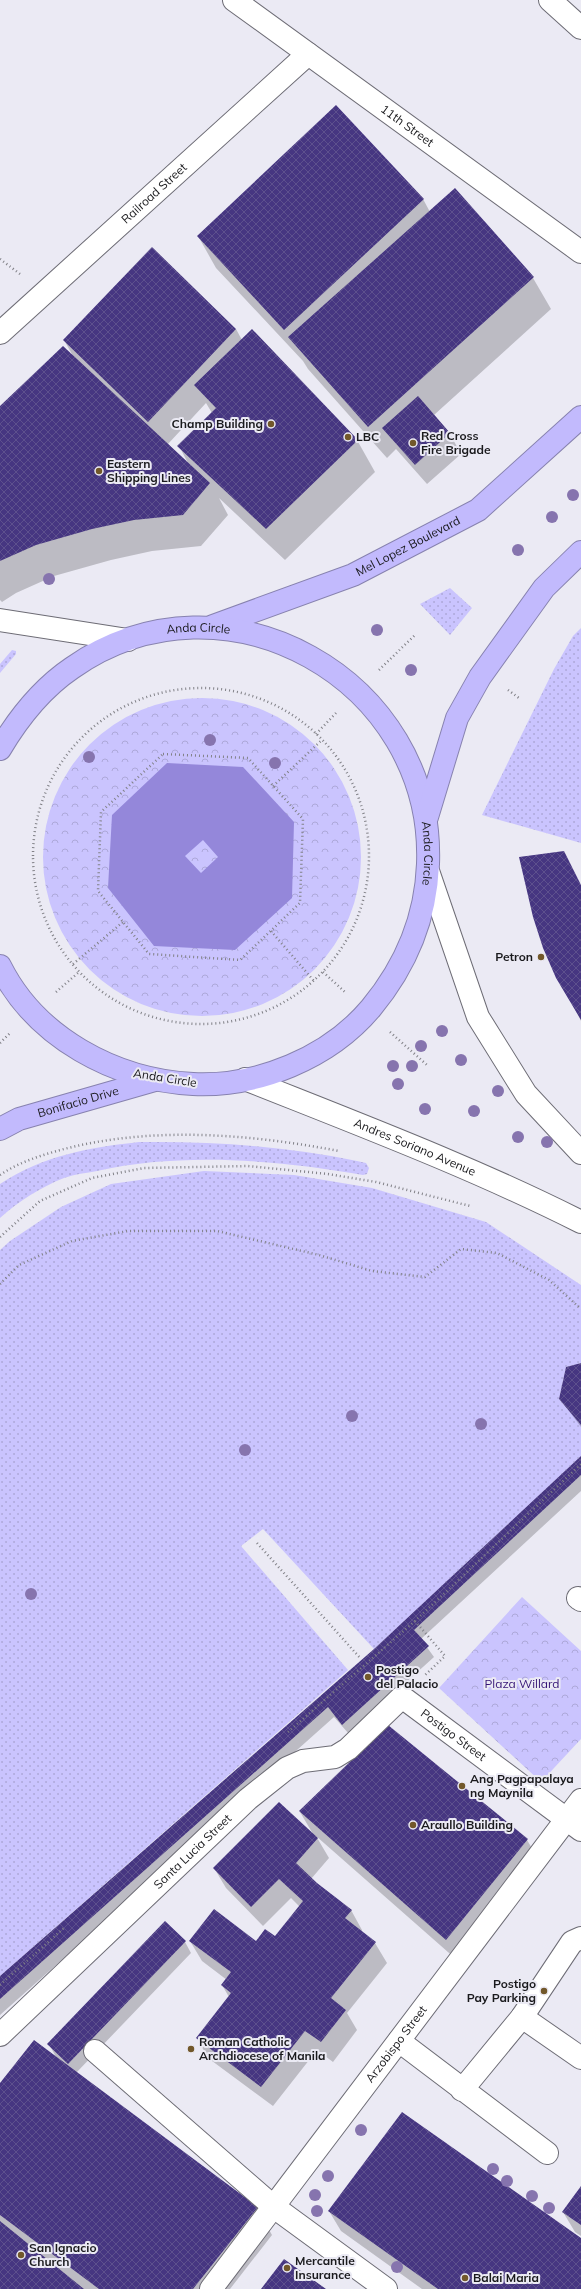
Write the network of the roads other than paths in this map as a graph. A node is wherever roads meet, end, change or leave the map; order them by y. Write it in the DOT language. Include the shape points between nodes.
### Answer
graph roads {
  1 [pos="234,0"];
  2 [pos="550,0"];
  3 [pos="581,28"];
  4 [pos="308,54"];
  5 [pos="581,252"];
  6 [pos="0,333"];
  7 [pos="581,417"];
  8 [pos="581,552"];
  9 [pos="0,620"];
  10 [pos="206,628"];
  11 [pos="128,640"];
  12 [pos="0,749"];
  13 [pos="427,818"];
  14 [pos="428,871"];
  15 [pos="0,966"];
  16 [pos="158,1079"];
  17 [pos="245,1079"];
  18 [pos="0,1129"];
  19 [pos="581,1153"];
  20 [pos="581,1222"];
  21 [pos="402,1697"];
  22 [pos="581,1800"];
  23 [pos="574,1825"];
  24 [pos="581,1938"];
  25 [pos="522,2017"];
  26 [pos="0,2035"];
  27 [pos="399,2041"];
  28 [pos="95,2051"];
  29 [pos="581,2058"];
  30 [pos="462,2090"];
  31 [pos="547,2153"];
  32 [pos="274,2207"];
  33 [pos="211,2289"];
  34 [pos="386,2289"];
  1 -- 4 [label="street, 11th Street"];
  2 -- 3 [label="street"];
  4 -- 5 [label="street, 11th Street"];
  4 -- 6 [label="street, Railroad Street"];
  7 -- 10 [label="highway, Mel Lopez Boulevard" via="478,510 353,575"];
  8 -- 13 [label="highway" via="544,588 480,677 457,718"];
  9 -- 11 [label="street"];
  10 -- 11 [label="highway, Anda Circle" via="160,632"];
  10 -- 13 [label="highway, Anda Circle" via="229,630 276,641 320,661 348,683 374,708 402,748 419,788"];
  11 -- 12 [label="highway, Anda Circle" via="99,652 73,667 49,686 28,708"];
  13 -- 14 [label="highway, Anda Circle"];
  14 -- 17 [label="highway, Anda Circle" via="423,904 410,947 392,981 368,1012 332,1043 311,1056 290,1066"];
  14 -- 19 [label="street" via="478,1017 526,1094"];
  15 -- 16 [label="highway, Anda Circle" via="17,994 54,1033 103,1062 130,1073"];
  16 -- 17 [label="highway, Anda Circle" via="202,1084"];
  16 -- 18 [label="highway, Bonifacio Drive" via="20,1119"];
  17 -- 20 [label="street, Andres Soriano Avenue" via="443,1158 518,1190"];
  21 -- 23 [label="street, Postigo Street"];
  21 -- 26 [label="street, Santa Lucia Street" via="348,1749 335,1757 304,1761 287,1768 248,1799"];
  22 -- 23 [label="street, Arzobispo Street"];
  23 -- 27 [label="street, Arzobispo Street"];
  24 -- 25 [label="street" via="572,1942"];
  25 -- 29 [label="street"];
  25 -- 30 [label="street"];
  27 -- 30 [label="street"];
  27 -- 32 [label="street, Arzobispo Street"];
  28 -- 32 [label="street"];
  30 -- 31 [label="street"];
  32 -- 33 [label="street, Arzobispo Street"];
  32 -- 34 [label="street"];
}
